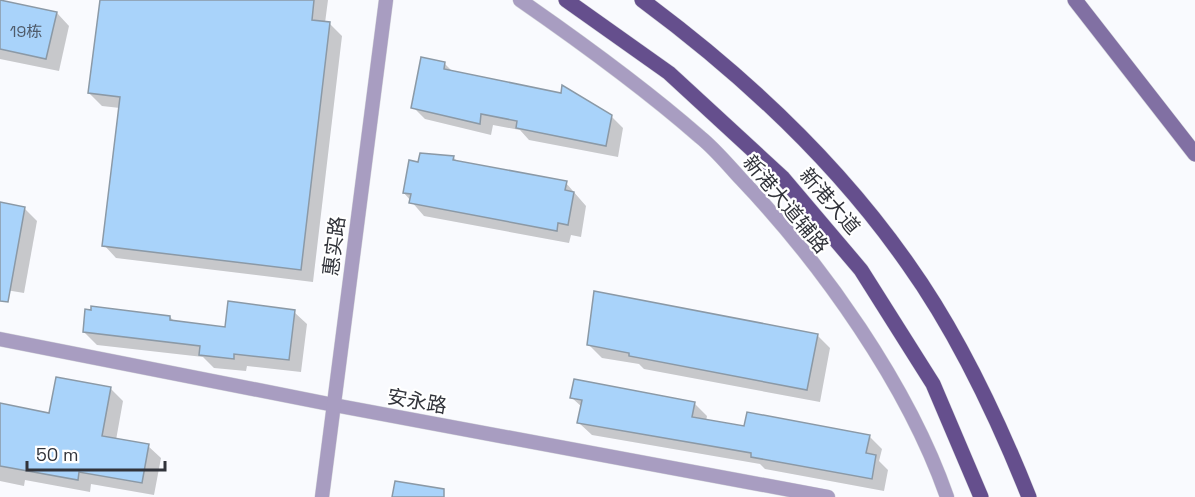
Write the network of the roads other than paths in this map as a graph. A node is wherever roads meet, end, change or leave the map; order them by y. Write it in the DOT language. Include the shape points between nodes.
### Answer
graph roads {
  1 [pos="386,0"];
  2 [pos="520,0"];
  3 [pos="566,0"];
  4 [pos="642,0"];
  5 [pos="1075,0"];
  6 [pos="1195,154"];
  7 [pos="0,339"];
  8 [pos="334,405"];
  9 [pos="322,497"];
  10 [pos="828,497"];
  11 [pos="947,497"];
  12 [pos="981,497"];
  13 [pos="1029,497"];
  1 -- 8 [label="street, 惠实路"];
  2 -- 11 [label="street, 新港大道辅路" via="604,59 702,138 779,219 847,310 901,396"];
  3 -- 12 [label="main road, 新港大道" via="669,73 783,178 861,270 933,384"];
  4 -- 13 [label="main road, 新港大道" via="733,72 838,174 909,264 954,340"];
  5 -- 6 [label="street"];
  7 -- 8 [label="street, 安永路"];
  8 -- 9 [label="street, 惠实路"];
  8 -- 10 [label="street, 安永路"];
}
